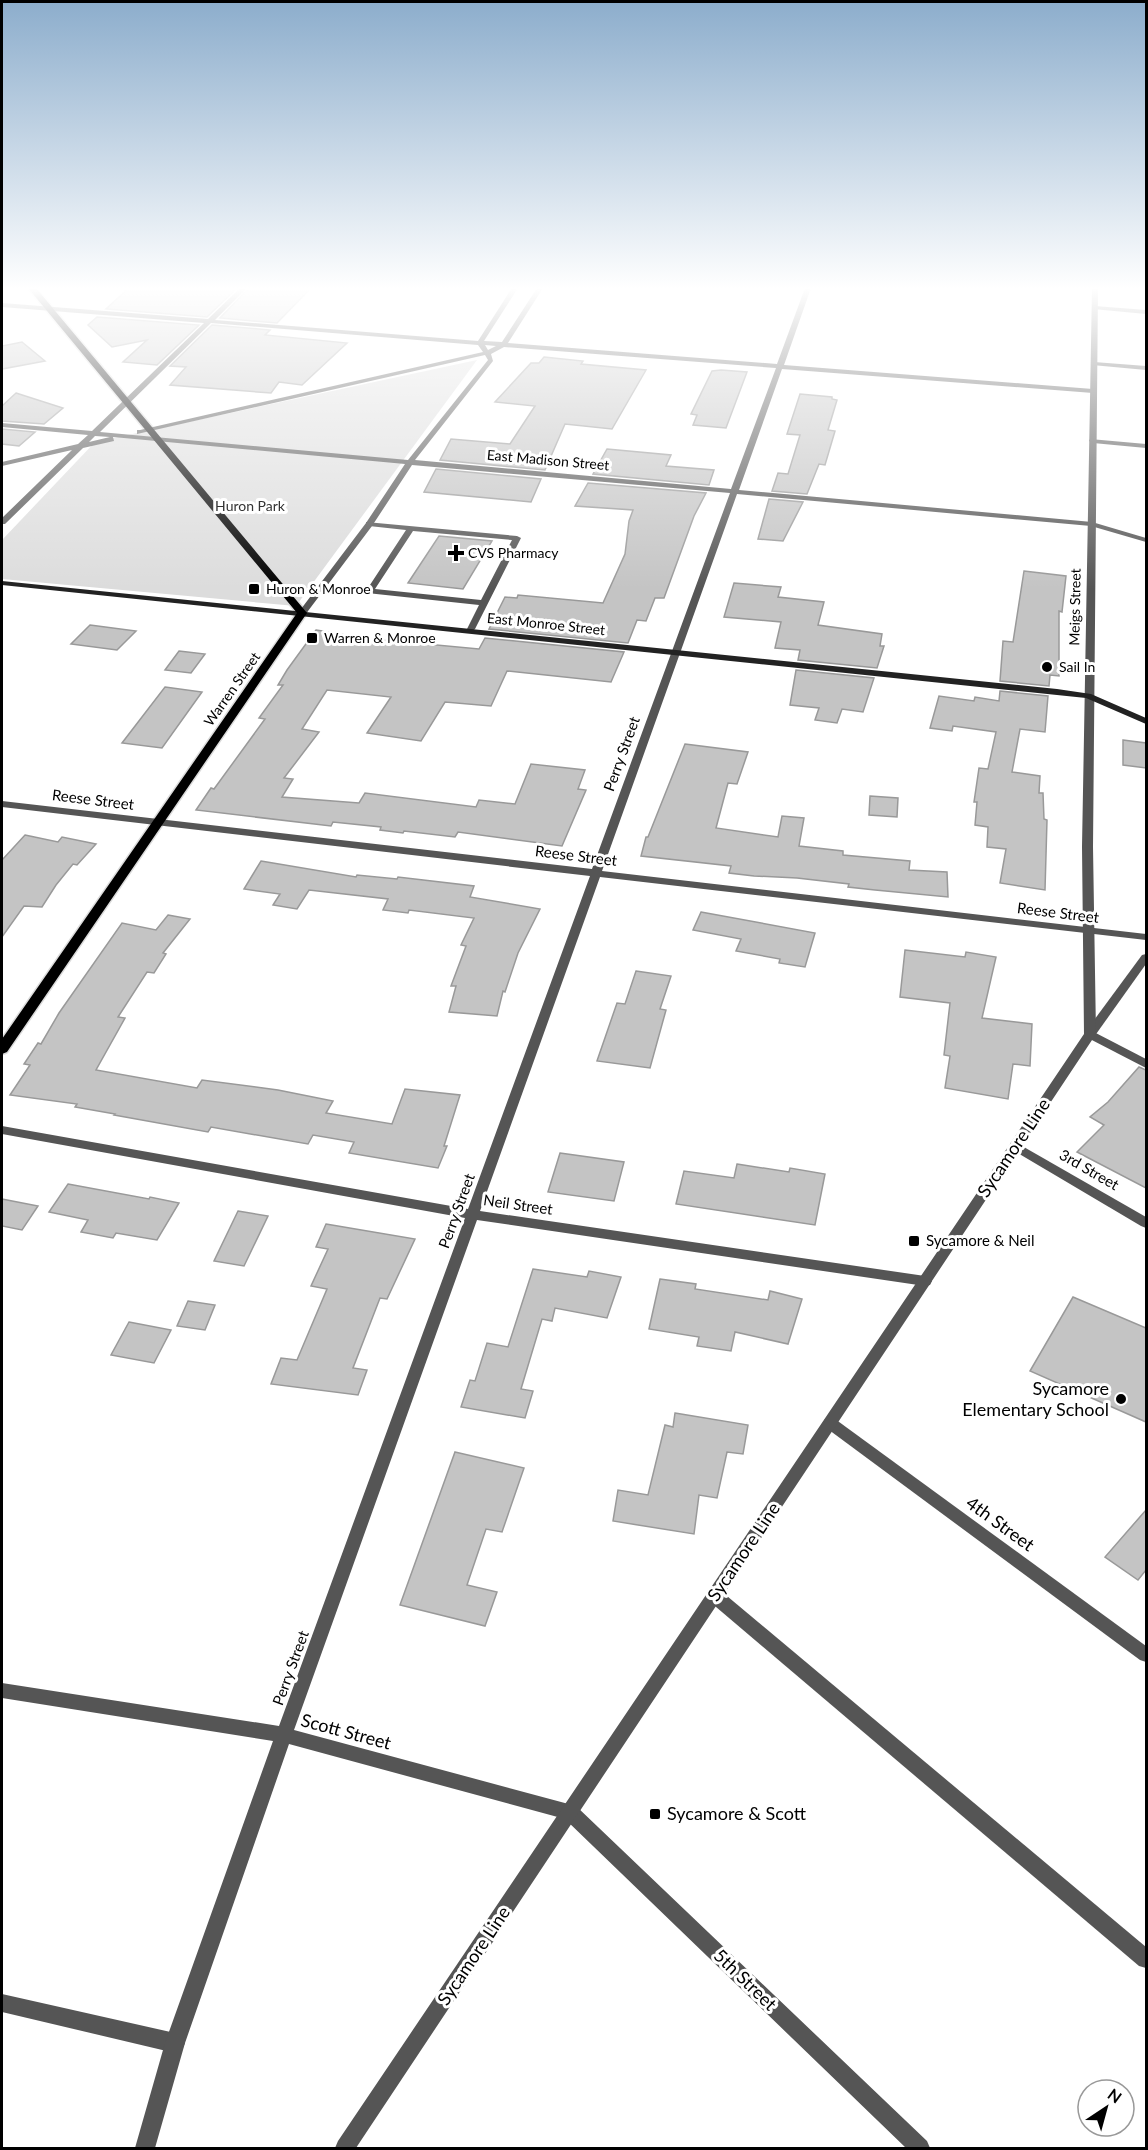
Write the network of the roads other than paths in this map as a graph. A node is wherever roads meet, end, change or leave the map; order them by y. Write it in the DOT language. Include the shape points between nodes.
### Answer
graph roads {
  1 [pos="115,388"];
  2 [pos="140,388"];
  3 [pos="342,388"];
  4 [pos="469,388"];
  5 [pos="772,388"];
  6 [pos="1058,388"];
  7 [pos="1093,391"];
  8 [pos="126,402"];
  9 [pos="2,425"];
  10 [pos="94,433"];
  11 [pos="154,434"];
  12 [pos="124,436"];
  13 [pos="1093,441"];
  14 [pos="81,446"];
  15 [pos="1146,446"];
  16 [pos="411,461"];
  17 [pos="2,464"];
  18 [pos="735,491"];
  19 [pos="2,522"];
  20 [pos="369,524"];
  21 [pos="1092,524"];
  22 [pos="411,528"];
  23 [pos="1146,540"];
  24 [pos="2,582"];
  25 [pos="484,603"];
  26 [pos="302,613"];
  27 [pos="471,629"];
  28 [pos="678,652"];
  29 [pos="1088,696"];
  30 [pos="1146,721"];
  31 [pos="2,804"];
  32 [pos="158,822"];
  33 [pos="596,873"];
  34 [pos="1087,931"];
  35 [pos="1146,937"];
  36 [pos="1146,957"];
  37 [pos="1090,1034"];
  38 [pos="2,1048"];
  39 [pos="1146,1064"];
  40 [pos="2,1130"];
  41 [pos="1015,1146"];
  42 [pos="473,1215"];
  43 [pos="1146,1223"];
  44 [pos="925,1281"];
  45 [pos="830,1424"];
  46 [pos="715,1596"];
  47 [pos="1146,1656"];
  48 [pos="2,1690"];
  49 [pos="284,1735"];
  50 [pos="570,1812"];
  51 [pos="1146,1959"];
  52 [pos="2,2004"];
  53 [pos="175,2043"];
  54 [pos="145,2148"];
  55 [pos="345,2148"];
  56 [pos="920,2148"];
  1 -- 8 [label="main road"];
  2 -- 8 [label="street"];
  3 -- 11 [label="street"];
  4 -- 16 [label="street, Warren Street"];
  5 -- 18 [label="street, Perry Street"];
  6 -- 7 [label="street"];
  7 -- 13 [label="street, Meigs Street"];
  8 -- 10 [label="street"];
  8 -- 11 [label="main road"];
  9 -- 10 [label="street, East Madison Street"];
  10 -- 12 [label="street, East Madison Street"];
  10 -- 14 [label="street"];
  11 -- 12 [label="street, East Madison Street"];
  11 -- 16 [label="street, East Madison Street"];
  11 -- 26 [label="main road"];
  12 -- 14 [label="street"];
  13 -- 15 [label="street"];
  13 -- 21 [label="street, Meigs Street"];
  14 -- 17 [label="street"];
  14 -- 19 [label="street"];
  16 -- 18 [label="street, East Madison Street"];
  16 -- 20 [label="street, Warren Street"];
  18 -- 21 [label="street, East Madison Street"];
  18 -- 28 [label="street, Perry Street"];
  20 -- 22 [label="street"];
  20 -- 26 [label="street, Warren Street"];
  21 -- 23 [label="street, East Madison Street"];
  21 -- 29 [label="street, Meigs Street"];
  22 -- 25 [label="street" via="517,538"];
  22 -- 25 [label="street" via="370,591"];
  24 -- 26 [label="main road, East Monroe Street"];
  25 -- 27 [label="street"];
  26 -- 27 [label="main road, East Monroe Street"];
  26 -- 32 [label="main road, Warren Street"];
  27 -- 28 [label="main road, East Monroe Street"];
  28 -- 29 [label="main road, East Monroe Street"];
  28 -- 33 [label="street, Perry Street"];
  29 -- 30 [label="main road, East Monroe Street"];
  29 -- 34 [label="street, Meigs Street"];
  31 -- 32 [label="street, Reese Street"];
  32 -- 33 [label="street, Reese Street"];
  32 -- 38 [label="main road, Warren Street"];
  33 -- 34 [label="street, Reese Street"];
  33 -- 42 [label="street, Perry Street"];
  34 -- 35 [label="street, Reese Street"];
  34 -- 37 [label="street, Meigs Street"];
  36 -- 37 [label="street, Sycamore Line"];
  37 -- 39 [label="street"];
  37 -- 41 [label="street, Sycamore Line"];
  40 -- 42 [label="street, Neil Street"];
  41 -- 43 [label="street, 3rd Street"];
  41 -- 44 [label="street, Sycamore Line"];
  42 -- 44 [label="street, Neil Street"];
  42 -- 49 [label="street, Perry Street"];
  44 -- 45 [label="street, Sycamore Line"];
  45 -- 46 [label="street, Sycamore Line"];
  45 -- 47 [label="street, 4th Street"];
  46 -- 50 [label="street, Sycamore Line"];
  46 -- 51 [label="street"];
  48 -- 49 [label="street, Scott Street"];
  49 -- 50 [label="street, Scott Street"];
  49 -- 53 [label="street, Perry Street"];
  50 -- 55 [label="street, Sycamore Line"];
  50 -- 56 [label="street, 5th Street"];
  52 -- 53 [label="street"];
  53 -- 54 [label="street, Perry Street"];
}
